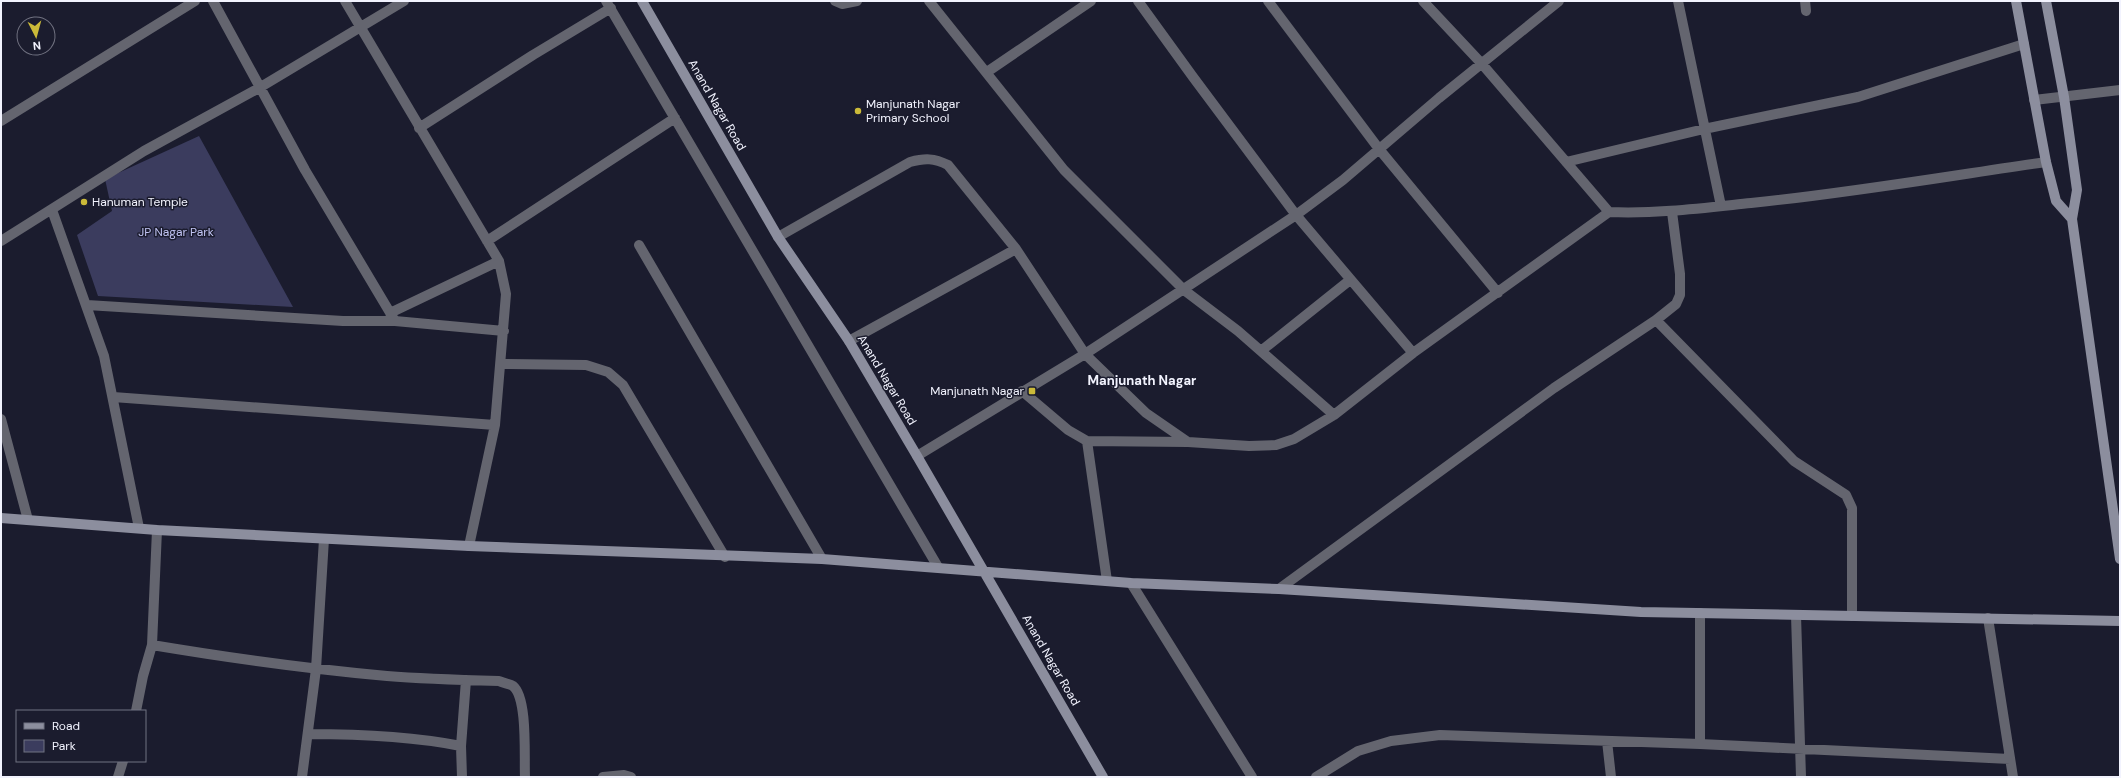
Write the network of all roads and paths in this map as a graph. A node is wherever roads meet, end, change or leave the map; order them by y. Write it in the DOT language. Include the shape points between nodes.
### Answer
graph roads {
  1 [pos="195,1"];
  2 [pos="213,1"];
  3 [pos="345,1"];
  4 [pos="404,1"];
  5 [pos="642,1"];
  6 [pos="835,1"];
  7 [pos="857,1"];
  8 [pos="929,1"];
  9 [pos="1091,1"];
  10 [pos="1138,1"];
  11 [pos="1268,1"];
  12 [pos="1423,1"];
  13 [pos="1559,1"];
  14 [pos="1678,1"];
  15 [pos="2016,1"];
  16 [pos="2046,1"];
  17 [pos="609,5"];
  18 [pos="361,28"];
  19 [pos="2024,44"];
  20 [pos="1482,64"];
  21 [pos="987,72"];
  22 [pos="259,88"];
  23 [pos="2120,90"];
  24 [pos="2064,97"];
  25 [pos="2034,100"];
  26 [pos="675,118"];
  27 [pos="1,121"];
  28 [pos="419,128"];
  29 [pos="1704,130"];
  30 [pos="1379,149"];
  31 [pos="1566,162"];
  32 [pos="2046,162"];
  33 [pos="1721,206"];
  34 [pos="52,210"];
  35 [pos="1609,212"];
  36 [pos="1672,212"];
  37 [pos="1296,215"];
  38 [pos="2072,219"];
  39 [pos="778,237"];
  40 [pos="1,241"];
  41 [pos="487,241"];
  42 [pos="639,245"];
  43 [pos="1016,249"];
  44 [pos="499,261"];
  45 [pos="1350,280"];
  46 [pos="1184,290"];
  47 [pos="1498,293"];
  48 [pos="87,305"];
  49 [pos="393,317"];
  50 [pos="1656,320"];
  51 [pos="504,331"];
  52 [pos="849,341"];
  53 [pos="1261,351"];
  54 [pos="1413,353"];
  55 [pos="1085,354"];
  56 [pos="501,364"];
  57 [pos="1022,391"];
  58 [pos="112,397"];
  59 [pos="1334,415"];
  60 [pos="1,419"];
  61 [pos="495,425"];
  62 [pos="1087,441"];
  63 [pos="1188,442"];
  64 [pos="917,456"];
  65 [pos="1,518"];
  66 [pos="28,520"];
  67 [pos="2118,520"];
  68 [pos="139,528"];
  69 [pos="156,530"];
  70 [pos="324,539"];
  71 [pos="469,546"];
  72 [pos="725,557"];
  73 [pos="822,559"];
  74 [pos="2120,559"];
  75 [pos="938,567"];
  76 [pos="984,571"];
  77 [pos="1107,581"];
  78 [pos="1131,583"];
  79 [pos="1279,589"];
  80 [pos="1700,613"];
  81 [pos="1796,615"];
  82 [pos="1852,616"];
  83 [pos="1988,618"];
  84 [pos="2120,621"];
  85 [pos="152,646"];
  86 [pos="316,668"];
  87 [pos="466,680"];
  88 [pos="136,710"];
  89 [pos="308,734"];
  90 [pos="1607,741"];
  91 [pos="1700,744"];
  92 [pos="461,746"];
  93 [pos="1801,748"];
  94 [pos="2010,758"];
  95 [pos="123,762"];
  96 [pos="118,777"];
  97 [pos="302,777"];
  98 [pos="462,777"];
  99 [pos="525,777"];
  100 [pos="603,777"];
  101 [pos="631,777"];
  102 [pos="1103,777"];
  103 [pos="1252,777"];
  104 [pos="1316,777"];
  105 [pos="1611,777"];
  106 [pos="1801,777"];
  107 [pos="2013,777"];
  1 -- 27 [label="street"];
  2 -- 22 [label="street"];
  3 -- 18 [label="street"];
  4 -- 18 [label="street"];
  5 -- 39 [label="street, Anand Nagar Road"];
  6 -- 7 [label="street" via="842,4"];
  8 -- 21 [label="street"];
  9 -- 21 [label="street"];
  10 -- 37 [label="street"];
  11 -- 30 [label="street"];
  12 -- 20 [label="street"];
  13 -- 20 [label="street"];
  14 -- 29 [label="street"];
  15 -- 19 [label="street"];
  16 -- 24 [label="street"];
  17 -- 26 [label="street"];
  17 -- 28 [label="street"];
  18 -- 22 [label="street"];
  18 -- 28 [label="street"];
  19 -- 25 [label="street"];
  19 -- 29 [label="street" via="1858,97"];
  20 -- 30 [label="street"];
  20 -- 31 [label="street"];
  21 -- 46 [label="street" via="1064,170"];
  22 -- 34 [label="street" via="144,151"];
  22 -- 49 [label="street"];
  23 -- 24 [label="street"];
  24 -- 25 [label="street"];
  24 -- 38 [label="street" via="2077,190"];
  25 -- 32 [label="street"];
  26 -- 41 [label="street"];
  26 -- 75 [label="street"];
  28 -- 41 [label="street"];
  29 -- 31 [label="street"];
  29 -- 33 [label="street"];
  30 -- 37 [label="street"];
  30 -- 47 [label="street"];
  31 -- 35 [label="street"];
  32 -- 33 [label="street" via="1789,199"];
  32 -- 38 [label="street" via="2056,201"];
  33 -- 36 [label="street"];
  34 -- 40 [label="street"];
  34 -- 48 [label="street"];
  35 -- 36 [label="street"];
  35 -- 47 [label="street"];
  36 -- 50 [label="street" via="1680,274 1680,295 1676,304"];
  37 -- 45 [label="street"];
  37 -- 46 [label="street"];
  38 -- 67 [label="street"];
  39 -- 43 [label="street" via="910,162 937,159 948,165"];
  39 -- 52 [label="street, Anand Nagar Road"];
  41 -- 44 [label="street"];
  42 -- 73 [label="street"];
  43 -- 52 [label="street"];
  43 -- 55 [label="street"];
  44 -- 49 [label="street"];
  44 -- 51 [label="street" via="506,294"];
  45 -- 53 [label="street"];
  45 -- 54 [label="street"];
  46 -- 53 [label="street"];
  46 -- 55 [label="street"];
  47 -- 54 [label="street"];
  48 -- 49 [label="street" via="343,321"];
  48 -- 58 [label="street" via="104,356"];
  49 -- 51 [label="street"];
  50 -- 79 [label="street" via="1554,388"];
  50 -- 82 [label="street" via="1794,461 1846,495 1850,501"];
  51 -- 56 [label="street"];
  52 -- 64 [label="street, Anand Nagar Road"];
  53 -- 59 [label="street"];
  54 -- 59 [label="street"];
  55 -- 57 [label="street"];
  55 -- 63 [label="street" via="1146,413"];
  56 -- 61 [label="street"];
  56 -- 72 [label="street" via="586,365 608,372 622,385"];
  57 -- 62 [label="street" via="1068,430"];
  57 -- 64 [label="street"];
  58 -- 61 [label="street"];
  58 -- 68 [label="street"];
  59 -- 63 [label="street" via="1294,439 1276,445"];
  60 -- 66 [label="street"];
  61 -- 71 [label="street"];
  62 -- 63 [label="street"];
  62 -- 77 [label="street"];
  64 -- 76 [label="street, Anand Nagar Road"];
  65 -- 66 [label="street"];
  66 -- 68 [label="street"];
  67 -- 74 [label="street"];
  68 -- 69 [label="street"];
  69 -- 70 [label="street"];
  69 -- 85 [label="street"];
  70 -- 71 [label="street"];
  70 -- 86 [label="street"];
  71 -- 72 [label="street"];
  72 -- 73 [label="street"];
  73 -- 75 [label="street"];
  75 -- 76 [label="street"];
  76 -- 77 [label="street"];
  76 -- 102 [label="street, Anand Nagar Road"];
  77 -- 78 [label="street"];
  78 -- 79 [label="street"];
  78 -- 103 [label="street"];
  79 -- 80 [label="street" via="1641,612"];
  80 -- 81 [label="street"];
  80 -- 91 [label="street"];
  81 -- 82 [label="street"];
  81 -- 93 [label="street"];
  82 -- 83 [label="street"];
  83 -- 84 [label="street"];
  83 -- 94 [label="street"];
  85 -- 86 [label="street"];
  85 -- 88 [label="street"];
  86 -- 87 [label="street" via="388,676"];
  86 -- 89 [label="street"];
  87 -- 92 [label="street"];
  87 -- 99 [label="street" via="499,681 513,686 520,695"];
  89 -- 92 [label="street" via="366,735"];
  89 -- 97 [label="street"];
  90 -- 91 [label="street"];
  90 -- 104 [label="street" via="1440,735 1391,742 1358,751"];
  90 -- 105 [label="street"];
  91 -- 93 [label="street"];
  92 -- 98 [label="street"];
  93 -- 94 [label="street"];
  93 -- 106 [label="street"];
  94 -- 107 [label="street"];
  95 -- 96 [label="street"];
  100 -- 101 [label="street"];
}
